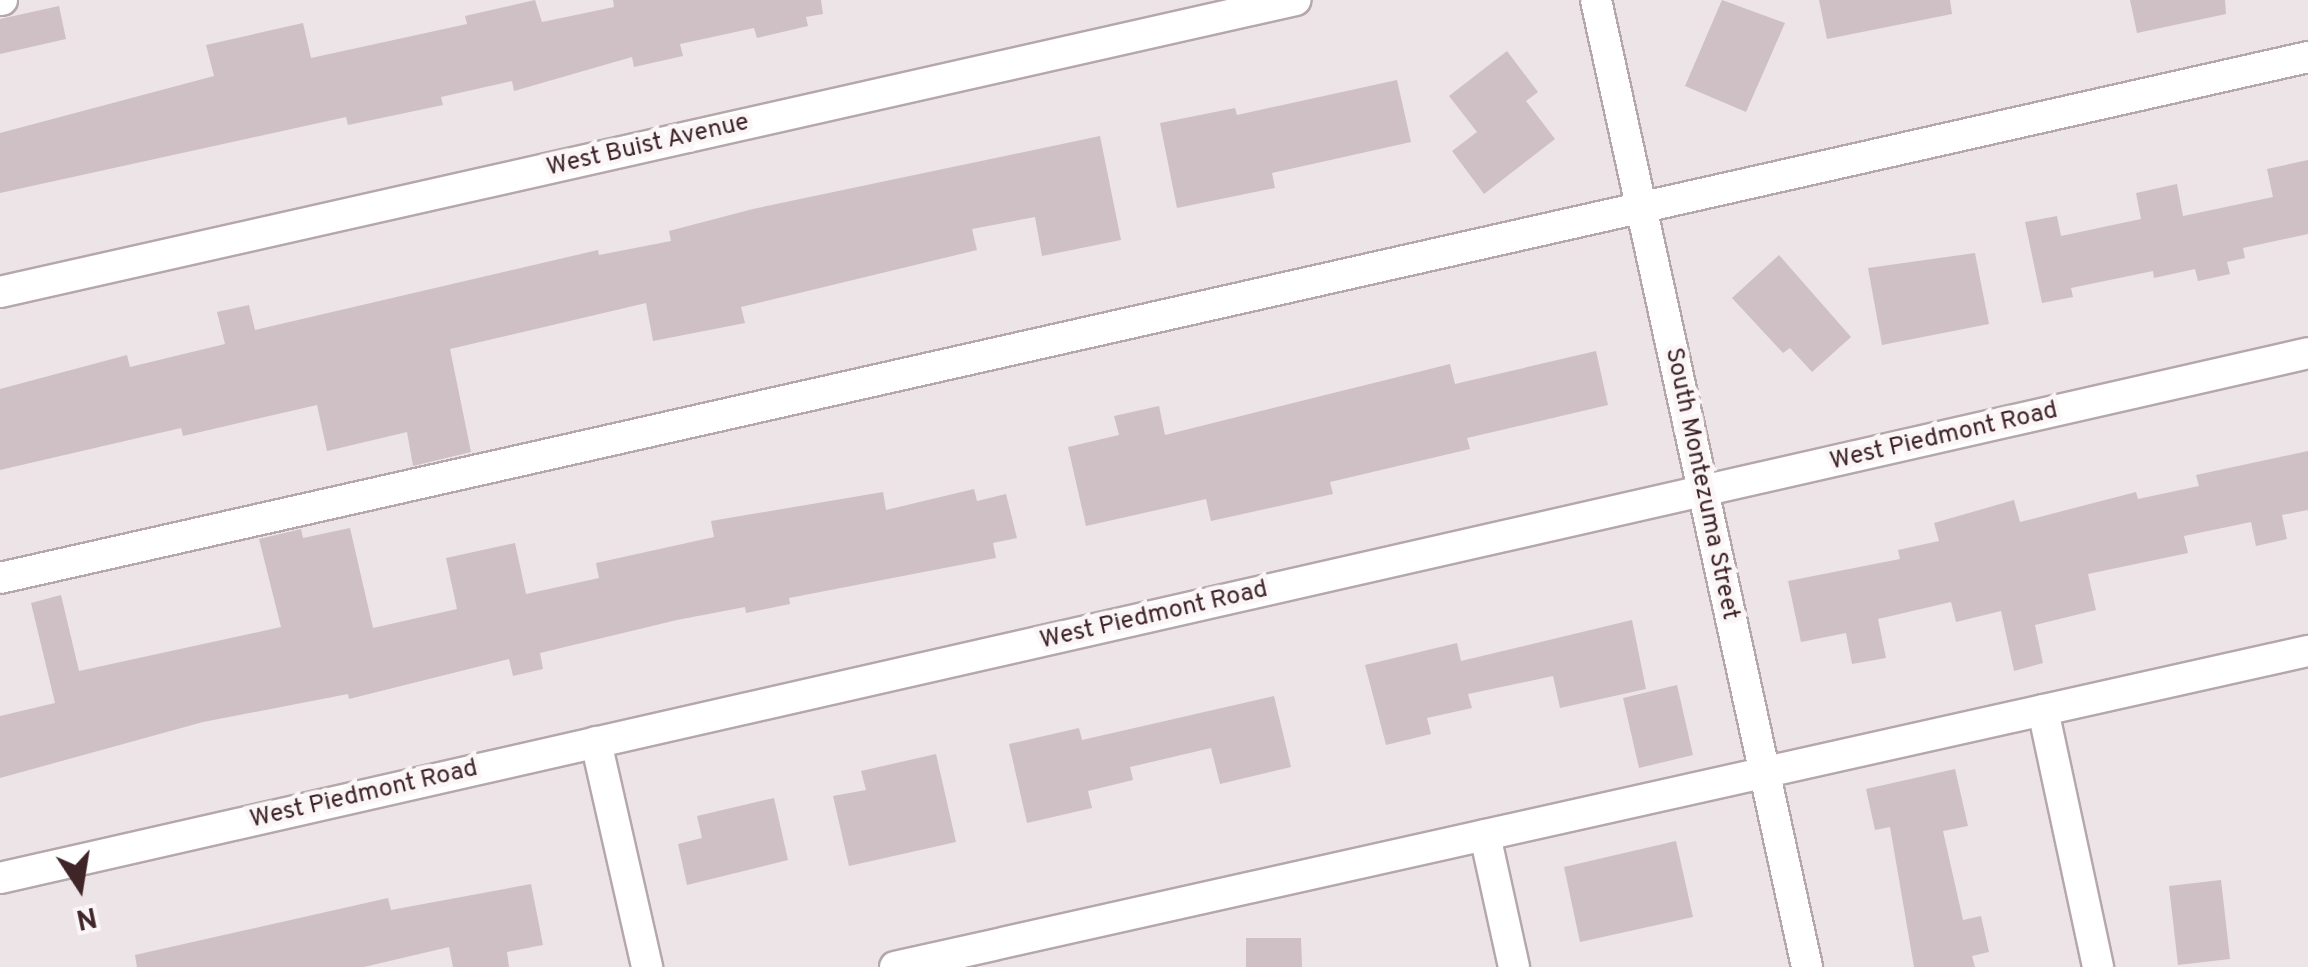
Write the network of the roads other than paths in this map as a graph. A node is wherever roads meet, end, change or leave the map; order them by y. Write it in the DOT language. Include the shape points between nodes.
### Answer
graph roads {
  1 [pos="1296,0"];
  2 [pos="1596,0"];
  3 [pos="2308,57"];
  4 [pos="1642,208"];
  5 [pos="0,292"];
  6 [pos="2308,353"];
  7 [pos="1702,492"];
  8 [pos="0,578"];
  9 [pos="2308,651"];
  10 [pos="2042,710"];
  11 [pos="596,742"];
  12 [pos="1766,774"];
  13 [pos="1484,835"];
  14 [pos="0,878"];
  15 [pos="647,967"];
  16 [pos="895,967"];
  17 [pos="1514,967"];
  18 [pos="1807,967"];
  19 [pos="2098,967"];
  1 -- 5 [label="street, West Buist Avenue"];
  2 -- 4 [label="street, South Montezuma Street"];
  3 -- 4 [label="street"];
  4 -- 7 [label="street, South Montezuma Street"];
  4 -- 8 [label="street"];
  6 -- 7 [label="street, West Piedmont Road"];
  7 -- 11 [label="street, West Piedmont Road"];
  7 -- 12 [label="street, South Montezuma Street"];
  9 -- 10 [label="street"];
  10 -- 12 [label="street"];
  10 -- 19 [label="street"];
  11 -- 14 [label="street, West Piedmont Road"];
  11 -- 15 [label="street"];
  12 -- 13 [label="street"];
  12 -- 18 [label="street, South Montezuma Street"];
  13 -- 16 [label="street"];
  13 -- 17 [label="street"];
}
